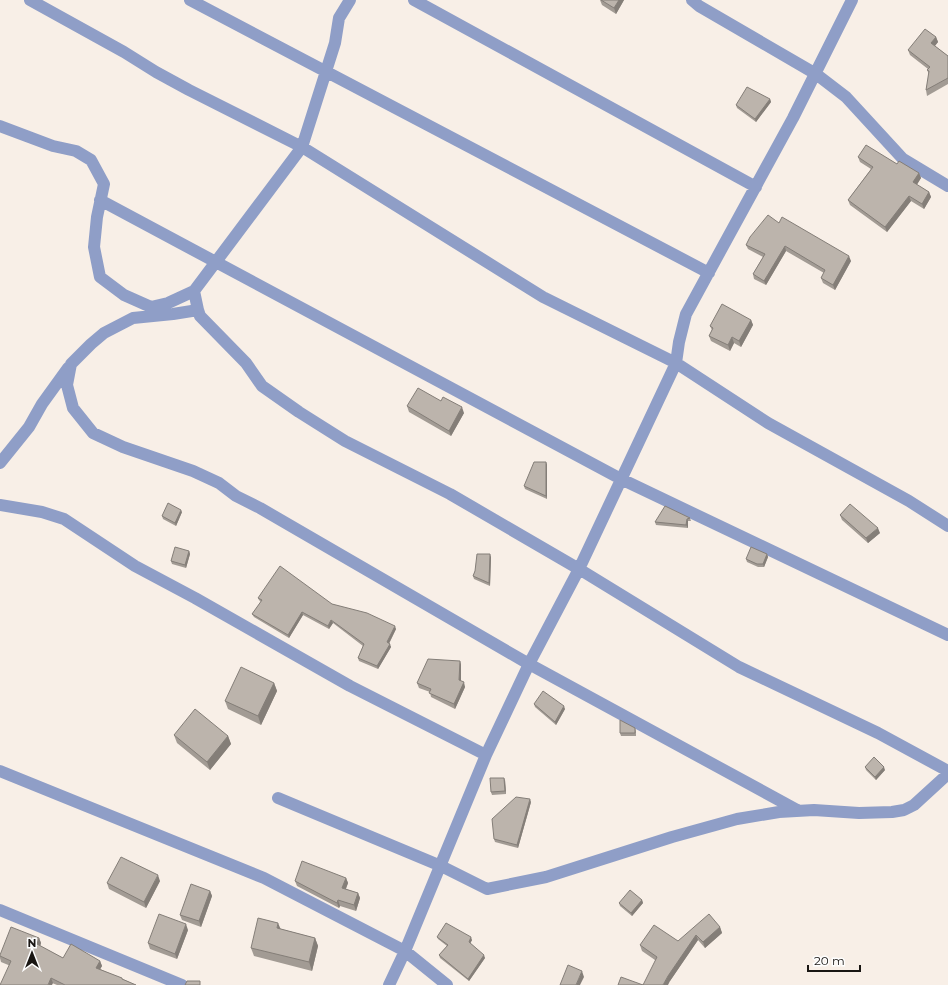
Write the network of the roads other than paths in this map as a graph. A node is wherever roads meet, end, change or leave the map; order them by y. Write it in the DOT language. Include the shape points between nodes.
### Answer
graph roads {
  1 [pos="30,0"];
  2 [pos="190,0"];
  3 [pos="350,0"];
  4 [pos="414,0"];
  5 [pos="692,0"];
  6 [pos="852,0"];
  7 [pos="326,72"];
  8 [pos="816,74"];
  9 [pos="0,126"];
  10 [pos="302,147"];
  11 [pos="948,186"];
  12 [pos="756,187"];
  13 [pos="100,200"];
  14 [pos="216,262"];
  15 [pos="708,273"];
  16 [pos="194,291"];
  17 [pos="198,310"];
  18 [pos="71,364"];
  19 [pos="676,364"];
  20 [pos="0,463"];
  21 [pos="621,479"];
  22 [pos="0,505"];
  23 [pos="948,526"];
  24 [pos="579,569"];
  25 [pos="948,635"];
  26 [pos="529,664"];
  27 [pos="486,755"];
  28 [pos="0,771"];
  29 [pos="948,771"];
  30 [pos="948,774"];
  31 [pos="278,798"];
  32 [pos="799,811"];
  33 [pos="441,866"];
  34 [pos="0,910"];
  35 [pos="405,951"];
  36 [pos="182,985"];
  37 [pos="389,985"];
  38 [pos="447,985"];
  1 -- 10 [label="street" via="189,90"];
  2 -- 7 [label="street"];
  3 -- 7 [label="street" via="339,18"];
  4 -- 12 [label="street"];
  5 -- 8 [label="street"];
  6 -- 8 [label="street"];
  7 -- 10 [label="street"];
  7 -- 15 [label="street"];
  8 -- 11 [label="street" via="846,96 903,159"];
  8 -- 12 [label="street"];
  9 -- 13 [label="street" via="53,146 76,150 91,160 104,184"];
  10 -- 14 [label="street"];
  10 -- 19 [label="street" via="543,297"];
  12 -- 15 [label="street"];
  13 -- 14 [label="street"];
  13 -- 16 [label="street" via="94,247 100,277 124,295 151,307 168,303"];
  14 -- 16 [label="street"];
  14 -- 21 [label="street"];
  15 -- 19 [label="street" via="686,314"];
  16 -- 17 [label="street"];
  17 -- 18 [label="street" via="132,318 104,333"];
  17 -- 24 [label="street" via="200,316 246,363 262,386 299,412 345,441 450,494"];
  18 -- 20 [label="street" via="29,427"];
  18 -- 26 [label="street" via="67,385 73,408 93,433 124,448 193,471 219,483 236,496"];
  19 -- 21 [label="street"];
  19 -- 23 [label="street" via="768,423 909,501"];
  21 -- 24 [label="street"];
  21 -- 25 [label="street"];
  22 -- 27 [label="street" via="42,512 64,519 134,566 343,683"];
  24 -- 26 [label="street"];
  24 -- 29 [label="street" via="740,667 878,733"];
  26 -- 27 [label="street"];
  26 -- 32 [label="street"];
  27 -- 33 [label="street"];
  28 -- 35 [label="street" via="264,878"];
  30 -- 32 [label="street" via="914,805 904,810 859,813"];
  31 -- 33 [label="street"];
  32 -- 33 [label="street" via="737,819 672,836 546,877 487,888"];
  33 -- 35 [label="street"];
  34 -- 36 [label="street"];
  35 -- 37 [label="street"];
  35 -- 38 [label="street"];
}
